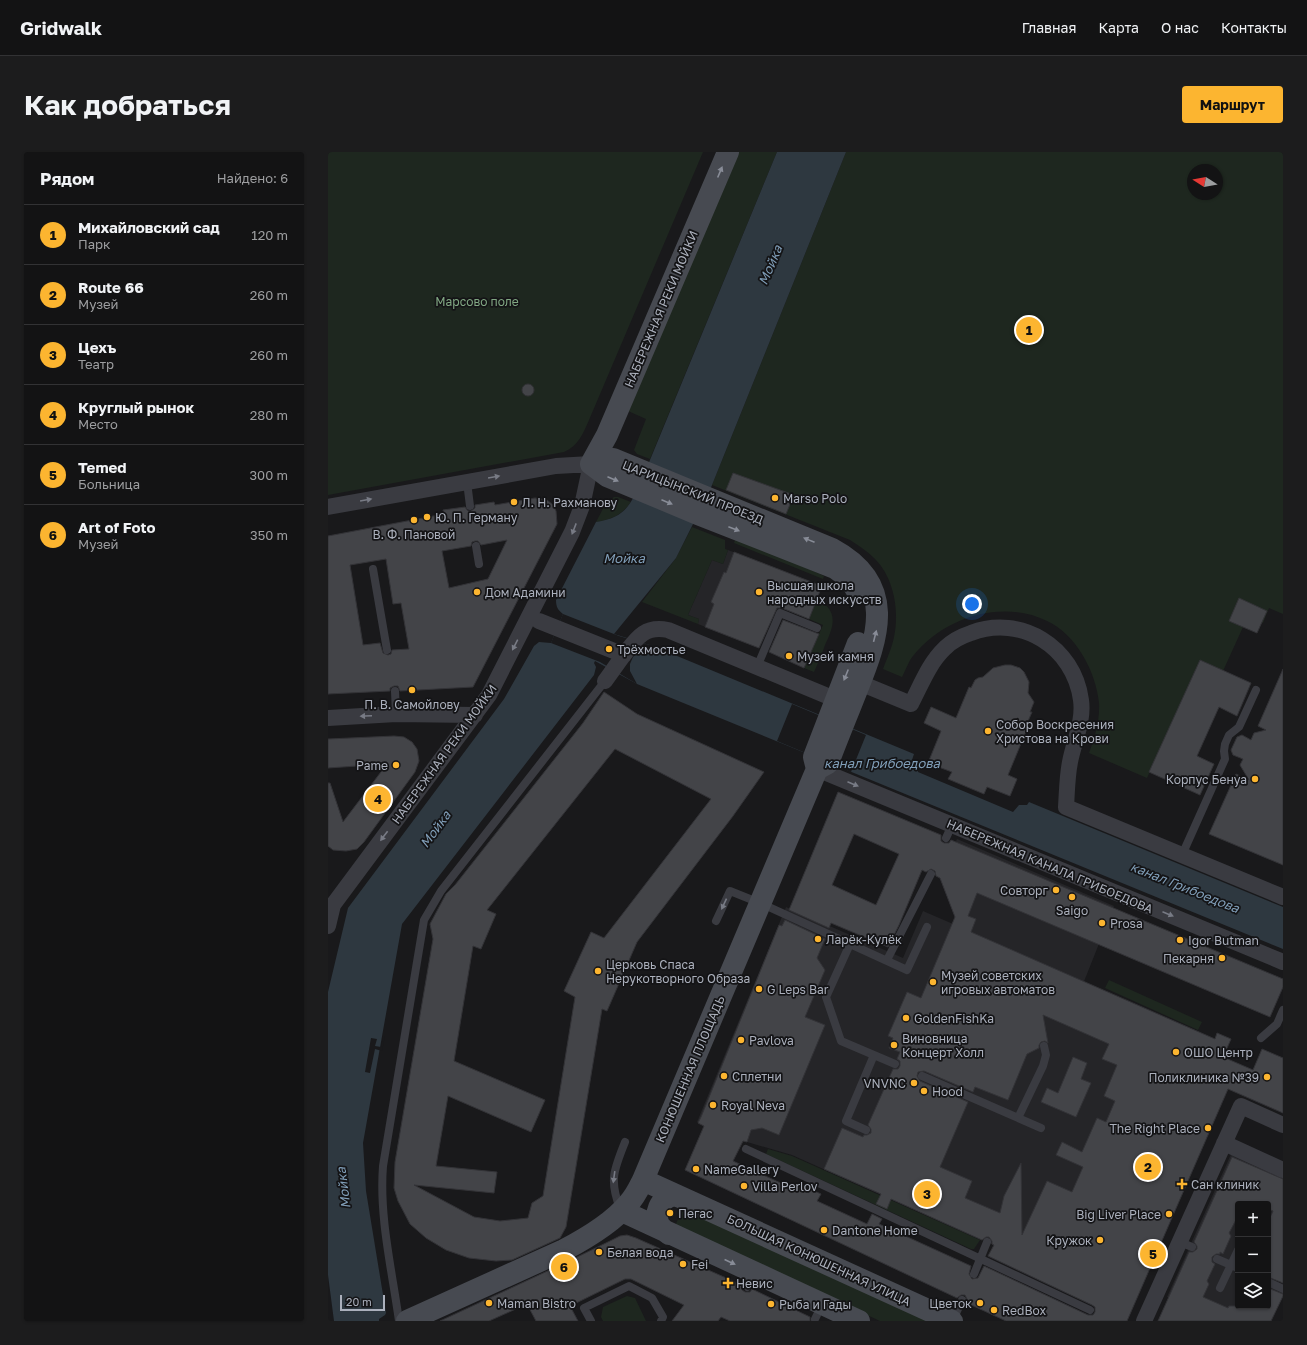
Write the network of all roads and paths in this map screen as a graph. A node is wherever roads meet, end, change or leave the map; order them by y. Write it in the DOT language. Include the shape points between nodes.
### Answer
graph roads {
  1 [pos="713,152"];
  2 [pos="728,152"];
  3 [pos="591,464"];
  4 [pos="466,482"];
  5 [pos="470,506"];
  6 [pos="702,506"];
  7 [pos="328,507"];
  8 [pos="476,546"];
  9 [pos="479,564"];
  10 [pos="373,569"];
  11 [pos="539,621"];
  12 [pos="817,628"];
  13 [pos="388,650"];
  14 [pos="624,655"];
  15 [pos="756,667"];
  16 [pos="609,676"];
  17 [pos="860,684"];
  18 [pos="1256,690"];
  19 [pos="395,691"];
  20 [pos="396,714"];
  21 [pos="836,714"];
  22 [pos="474,715"];
  23 [pos="328,718"];
  24 [pos="820,763"];
  25 [pos="1182,855"];
  26 [pos="931,874"];
  27 [pos="1283,897"];
  28 [pos="330,900"];
  29 [pos="760,903"];
  30 [pos="716,921"];
  31 [pos="328,926"];
  32 [pos="927,927"];
  33 [pos="850,944"];
  34 [pos="887,960"];
  35 [pos="1283,962"];
  36 [pos="1283,1010"];
  37 [pos="1261,1038"];
  38 [pos="1044,1046"];
  39 [pos="874,1055"];
  40 [pos="895,1064"];
  41 [pos="922,1076"];
  42 [pos="1018,1118"];
  43 [pos="1283,1125"];
  44 [pos="1040,1128"];
  45 [pos="866,1130"];
  46 [pos="625,1142"];
  47 [pos="1224,1143"];
  48 [pos="746,1149"];
  49 [pos="1283,1170"];
  50 [pos="643,1180"];
  51 [pos="684,1199"];
  52 [pos="622,1212"];
  53 [pos="669,1234"];
  54 [pos="987,1242"];
  55 [pos="980,1258"];
  56 [pos="1217,1259"];
  57 [pos="1234,1267"];
  58 [pos="974,1274"];
  59 [pos="1271,1283"];
  60 [pos="1220,1288"];
  61 [pos="1283,1289"];
  62 [pos="962,1300"];
  63 [pos="1090,1310"];
  64 [pos="399,1321"];
  65 [pos="407,1321"];
  66 [pos="591,1321"];
  67 [pos="660,1321"];
  68 [pos="859,1321"];
  69 [pos="952,1321"];
  70 [pos="1144,1321"];
  1 -- 3 [label="main road, НАБЕРЕЖНАЯ РЕКИ МОЙКИ" via="593,433"];
  3 -- 2 [label="main road, НАБЕРЕЖНАЯ РЕКИ МОЙКИ, one-way" via="607,435"];
  4 -- 3 [label="street, one-way" via="556,466"];
  3 -- 6 [label="main road, ЦАРИЦЫНСКИЙ ПРОЕЗД" via="613,459 641,480"];
  3 -- 22 [label="street, НАБЕРЕЖНАЯ РЕКИ МОЙКИ, one-way" via="582,506 572,532 489,695"];
  4 -- 5 [label="lane"];
  7 -- 4 [label="street, one-way"];
  17 -- 6 [label="main road, ЦАРИЦЫНСКИЙ ПРОЕЗД, one-way" via="878,622 873,592 856,565 832,549"];
  6 -- 21 [label="main road, ЦАРИЦЫНСКИЙ ПРОЕЗД, one-way" via="835,568 855,586 863,610 862,627"];
  8 -- 9 [label="lane"];
  10 -- 13 [label="lane"];
  11 -- 14 [label="street"];
  12 -- 15 [label="lane" via="780,613"];
  14 -- 15 [label="street" via="645,632 661,629"];
  14 -- 16 [label="street"];
  15 -- 21 [label="street"];
  16 -- 64 [label="lane" via="441,891 424,920 383,1166 383,1210"];
  17 -- 21 [label="main road, ЦАРИЦЫНСКИЙ ПРОЕЗД"];
  17 -- 25 [label="street" via="911,704 933,662 946,647 962,636 981,629 1000,627 1020,630 1042,639 1055,648 1068,663 1081,700 1080,720 1070,761 1066,807"];
  18 -- 25 [label="lane" via="1239,727 1229,735 1224,751 1225,759"];
  19 -- 20 [label="lane"];
  20 -- 22 [label="street"];
  20 -- 23 [label="street, one-way"];
  21 -- 24 [label="main road, КОНЮШЕННАЯ ПЛОЩАДЬ"];
  22 -- 28 [label="street, НАБЕРЕЖНАЯ РЕКИ МОЙКИ, one-way"];
  24 -- 29 [label="main road, КОНЮШЕННАЯ ПЛОЩАДЬ"];
  24 -- 35 [label="street, НАБЕРЕЖНАЯ КАНАЛА ГРИБОЕДОВА, one-way" via="949,831"];
  25 -- 27 [label="street"];
  26 -- 34 [label="lane"];
  28 -- 31 [label="street, НАБЕРЕЖНАЯ РЕКИ МОЙКИ"];
  29 -- 30 [label="lane, one-way" via="730,891"];
  29 -- 33 [label="lane"];
  29 -- 50 [label="main road, КОНЮШЕННАЯ ПЛОЩАДЬ"];
  32 -- 34 [label="lane" via="907,970"];
  33 -- 34 [label="lane"];
  33 -- 39 [label="lane" via="826,997 842,1041"];
  36 -- 37 [label="lane" via="1277,1024"];
  38 -- 42 [label="lane" via="1046,1055 1043,1066"];
  39 -- 40 [label="lane"];
  39 -- 45 [label="lane" via="846,1121"];
  41 -- 42 [label="lane"];
  42 -- 44 [label="lane"];
  43 -- 47 [label="street" via="1241,1106"];
  46 -- 52 [label="lane, one-way" via="613,1180"];
  47 -- 49 [label="street"];
  47 -- 70 [label="street" via="1186,1244"];
  48 -- 55 [label="lane"];
  50 -- 51 [label="main road, БОЛЬШАЯ КОНЮШЕННАЯ УЛИЦА"];
  50 -- 52 [label="main road, КОНЮШЕННАЯ ПЛОЩАДЬ"];
  51 -- 53 [label="main road" via="672,1196 661,1204 657,1218 663,1230"];
  51 -- 69 [label="main road, БОЛЬШАЯ КОНЮШЕННАЯ УЛИЦА"];
  52 -- 53 [label="main road"];
  52 -- 65 [label="main road, КОНЮШЕННАЯ ПЛОЩАДЬ" via="566,1254 472,1297"];
  53 -- 68 [label="main road, one-way" via="751,1280 819,1312"];
  54 -- 55 [label="lane"];
  55 -- 58 [label="lane"];
  55 -- 63 [label="lane"];
  56 -- 57 [label="lane"];
  57 -- 60 [label="lane"];
  59 -- 61 [label="lane"];
  62 -- 69 [label="lane"];
  66 -- 67 [label="lane" via="584,1308 590,1301 629,1286 652,1298 663,1317"];
}
